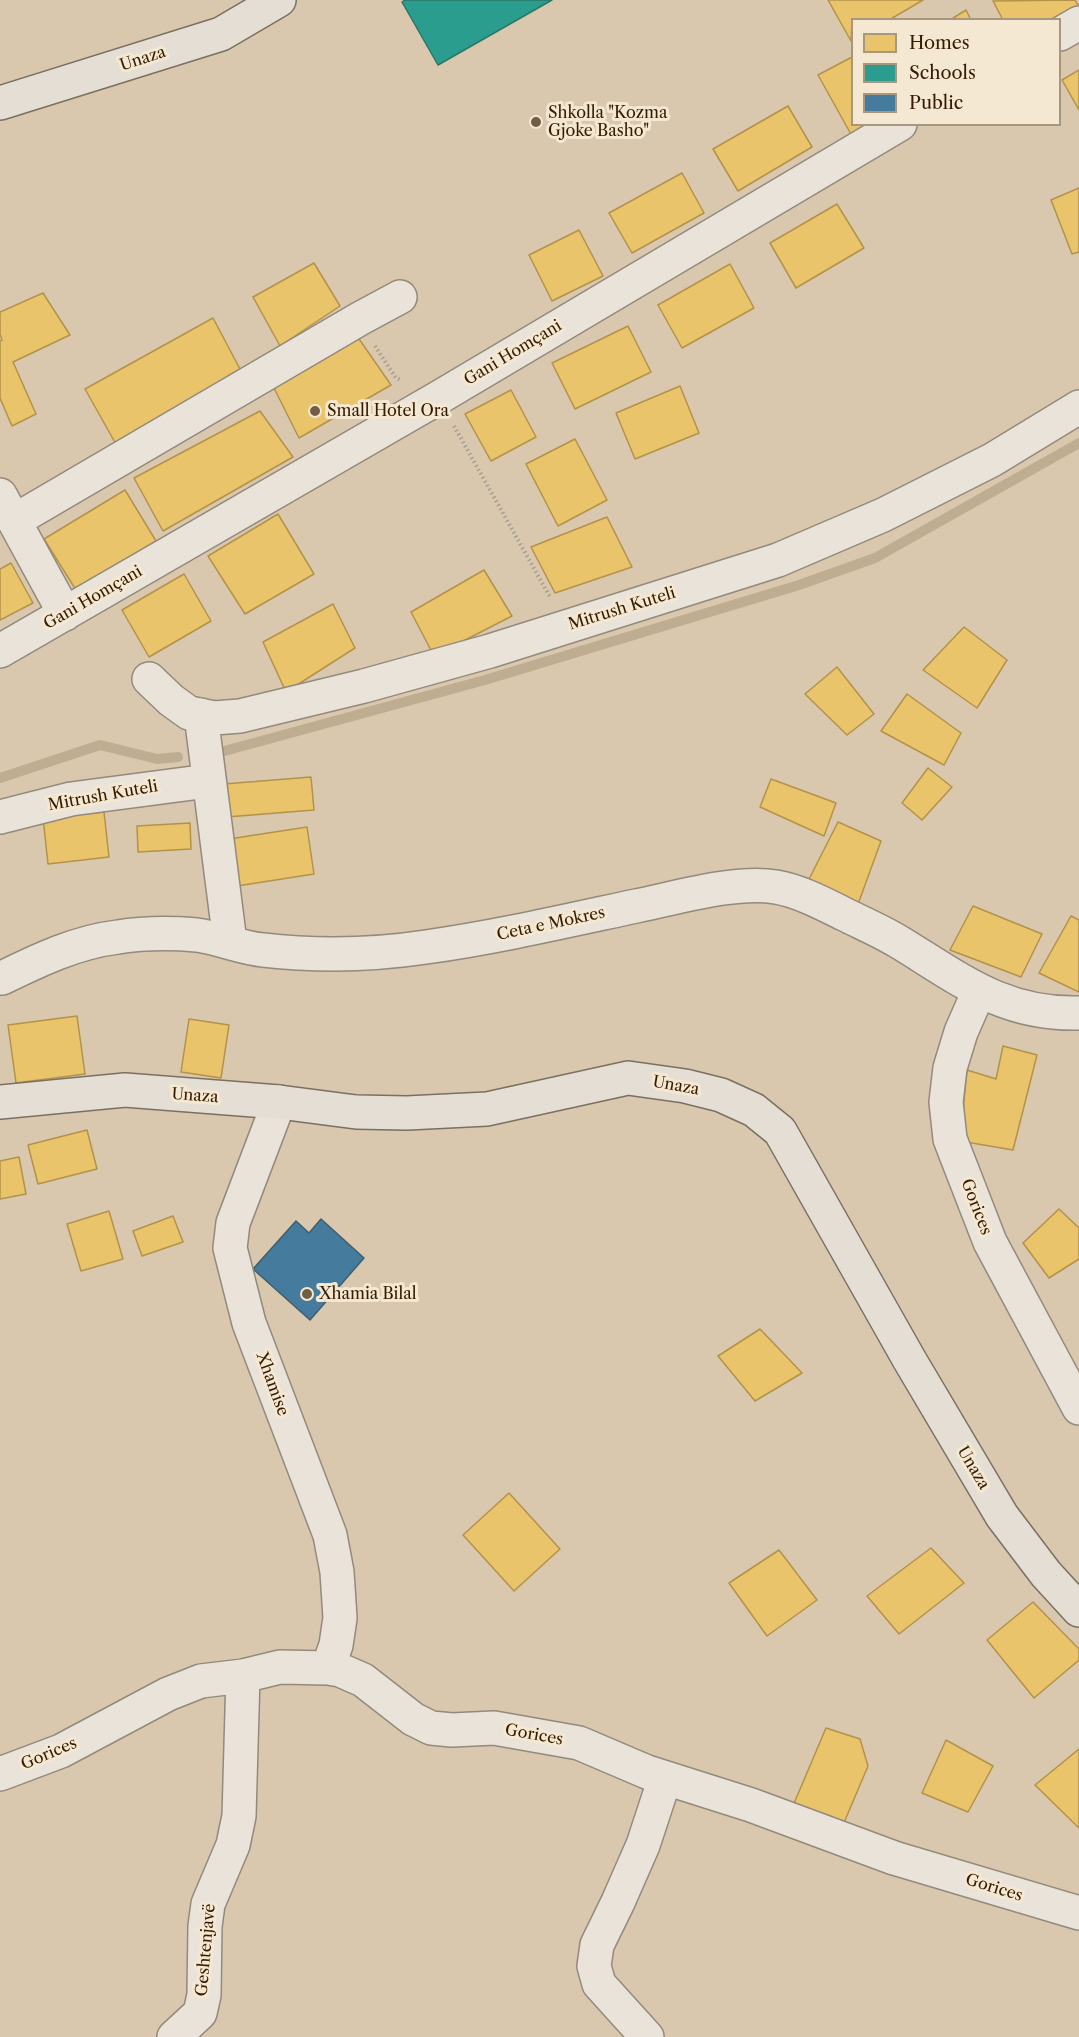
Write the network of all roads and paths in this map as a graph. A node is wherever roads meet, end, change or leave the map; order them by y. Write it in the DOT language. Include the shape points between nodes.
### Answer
graph roads {
  1 [pos="279,0"];
  2 [pos="1079,23"];
  3 [pos="1061,33"];
  4 [pos="0,103"];
  5 [pos="897,126"];
  6 [pos="400,297"];
  7 [pos="361,318"];
  8 [pos="438,398"];
  9 [pos="1079,407"];
  10 [pos="7,508"];
  11 [pos="65,614"];
  12 [pos="567,626"];
  13 [pos="0,651"];
  14 [pos="149,679"];
  15 [pos="201,715"];
  16 [pos="208,780"];
  17 [pos="0,817"];
  18 [pos="230,942"];
  19 [pos="2,978"];
  20 [pos="980,991"];
  21 [pos="1079,1013"];
  22 [pos="0,1102"];
  23 [pos="279,1102"];
  24 [pos="1079,1408"];
  25 [pos="1079,1610"];
  26 [pos="328,1668"];
  27 [pos="243,1676"];
  28 [pos="0,1774"];
  29 [pos="665,1778"];
  30 [pos="1079,1913"];
  31 [pos="174,2037"];
  32 [pos="647,2037"];
  1 -- 4 [label="main road, Unaza" via="221,34"];
  2 -- 3 [label="street"];
  5 -- 8 [label="street, Gani Homçani"];
  6 -- 7 [label="street"];
  7 -- 8 [label="path" via="396,378"];
  7 -- 10 [label="street"];
  8 -- 11 [label="street, Gani Homçani"];
  8 -- 12 [label="path"];
  9 -- 12 [label="street, Mitrush Kuteli" via="992,460 826,540 778,560"];
  10 -- 11 [label="street"];
  11 -- 13 [label="street, Gani Homçani"];
  12 -- 15 [label="street, Mitrush Kuteli" via="364,686 240,716"];
  14 -- 15 [label="street, Mitrush Kuteli" via="189,713"];
  15 -- 16 [label="street"];
  16 -- 17 [label="street, Mitrush Kuteli" via="71,799"];
  16 -- 18 [label="street"];
  18 -- 19 [label="street, Ceta e Mokres" via="159,934 117,937 47,956"];
  18 -- 20 [label="street, Ceta e Mokres" via="259,950 289,952 412,949 505,934 690,895 738,887 774,887 801,895 896,940"];
  20 -- 21 [label="street, Ceta e Mokres" via="1023,1008"];
  20 -- 24 [label="street, Gorices" via="950,1068 946,1102 950,1139 990,1242"];
  22 -- 23 [label="main road, Unaza" via="125,1090"];
  23 -- 25 [label="main road, Unaza" via="356,1112 487,1109 628,1078 721,1095 754,1110 780,1131 1002,1516"];
  23 -- 26 [label="street, Xhamise" via="233,1223 230,1248 249,1323 330,1535 340,1618"];
  26 -- 27 [label="street, Gorices" via="280,1667"];
  26 -- 29 [label="street, Gorices" via="363,1680 413,1719 431,1728 494,1728 579,1743"];
  27 -- 28 [label="street, Gorices" via="201,1681 168,1694 61,1751"];
  27 -- 31 [label="street, Geshtenjavë" via="239,1816 232,1845 208,1904 200,2013"];
  29 -- 30 [label="street, Gorices" via="894,1858"];
  29 -- 32 [label="street" via="643,1845 597,1945 594,1966 599,1983"];
}
